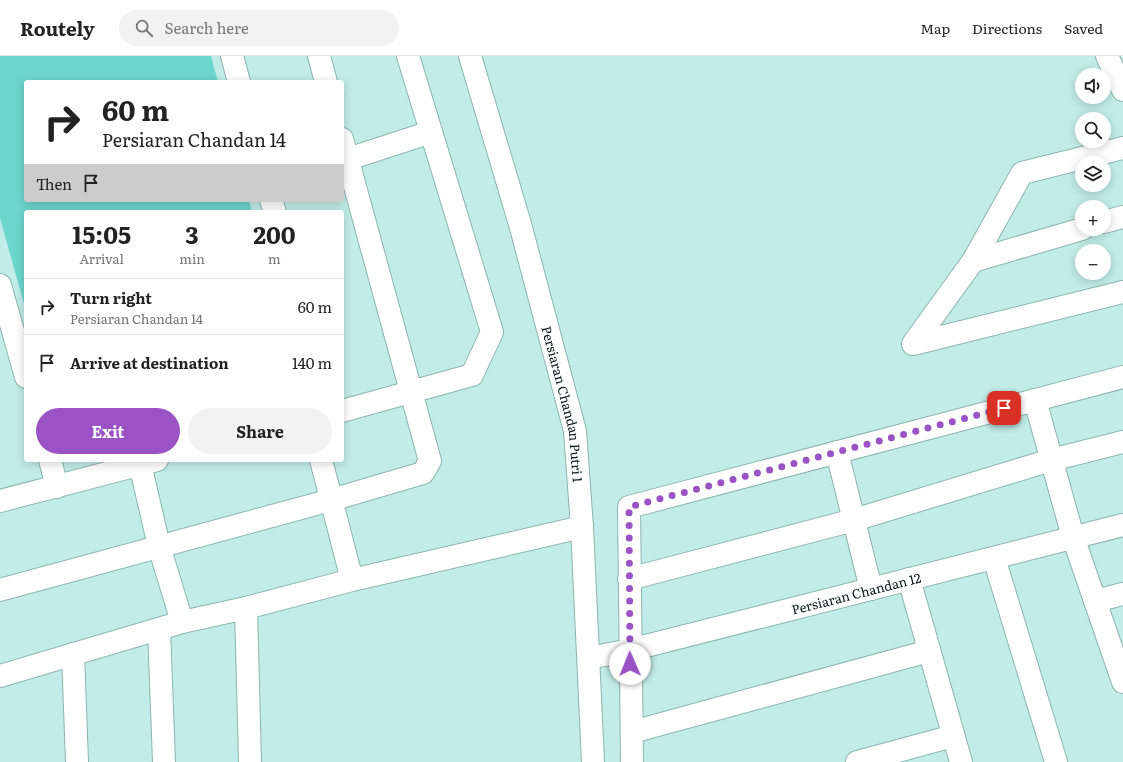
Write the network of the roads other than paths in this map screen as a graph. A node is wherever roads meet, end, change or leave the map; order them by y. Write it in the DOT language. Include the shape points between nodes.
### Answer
graph roads {
  1 [pos="232,56"];
  2 [pos="319,56"];
  3 [pos="408,56"];
  4 [pos="470,56"];
  5 [pos="1107,56"];
  6 [pos="238,80"];
  7 [pos="325,80"];
  8 [pos="1123,90"];
  9 [pos="431,132"];
  10 [pos="1123,148"];
  11 [pos="344,153"];
  12 [pos="1123,217"];
  13 [pos="1111,220"];
  14 [pos="1075,231"];
  15 [pos="973,261"];
  16 [pos="0,285"];
  17 [pos="1123,292"];
  18 [pos="24,370"];
  19 [pos="1123,376"];
  20 [pos="412,391"];
  21 [pos="1035,400"];
  22 [pos="344,409"];
  23 [pos="1123,442"];
  24 [pos="837,452"];
  25 [pos="1051,460"];
  26 [pos="51,462"];
  27 [pos="149,462"];
  28 [pos="321,462"];
  29 [pos="57,486"];
  30 [pos="331,500"];
  31 [pos="0,501"];
  32 [pos="854,520"];
  33 [pos="1123,525"];
  34 [pos="582,527"];
  35 [pos="1073,537"];
  36 [pos="160,546"];
  37 [pos="994,558"];
  38 [pos="630,579"];
  39 [pos="909,579"];
  40 [pos="352,580"];
  41 [pos="871,589"];
  42 [pos="0,590"];
  43 [pos="1123,594"];
  44 [pos="1095,601"];
  45 [pos="246,608"];
  46 [pos="182,622"];
  47 [pos="160,629"];
  48 [pos="630,650"];
  49 [pos="929,651"];
  50 [pos="73,654"];
  51 [pos="589,658"];
  52 [pos="0,676"];
  53 [pos="1123,682"];
  54 [pos="632,732"];
  55 [pos="953,736"];
  56 [pos="867,761"];
  57 [pos="77,762"];
  58 [pos="164,762"];
  59 [pos="250,762"];
  60 [pos="593,762"];
  61 [pos="632,762"];
  62 [pos="961,762"];
  63 [pos="1056,762"];
  1 -- 6 [label="street"];
  2 -- 7 [label="street"];
  3 -- 9 [label="street"];
  4 -- 34 [label="street, Persiaran Chandan Putri 1" via="520,224 575,431"];
  5 -- 8 [label="street"];
  9 -- 11 [label="street"];
  9 -- 20 [label="street" via="492,332 472,375"];
  10 -- 15 [label="street" via="1022,173"];
  11 -- 20 [label="street"];
  12 -- 13 [label="street"];
  14 -- 15 [label="street"];
  15 -- 17 [label="street" via="913,344"];
  16 -- 18 [label="street"];
  19 -- 21 [label="street"];
  20 -- 22 [label="street"];
  20 -- 30 [label="street" via="430,461 423,473"];
  21 -- 24 [label="street"];
  21 -- 25 [label="street"];
  23 -- 25 [label="street"];
  24 -- 32 [label="street"];
  24 -- 38 [label="street" via="629,507"];
  25 -- 32 [label="street"];
  25 -- 35 [label="street"];
  26 -- 29 [label="street"];
  27 -- 29 [label="street"];
  27 -- 36 [label="street"];
  28 -- 30 [label="street"];
  29 -- 31 [label="street"];
  30 -- 36 [label="street"];
  30 -- 40 [label="street"];
  32 -- 38 [label="street"];
  32 -- 41 [label="street"];
  33 -- 35 [label="street, Persiaran Chandan 12"];
  34 -- 40 [label="street"];
  34 -- 51 [label="street, Persiaran Chandan Putri 1"];
  35 -- 37 [label="street, Persiaran Chandan 12"];
  35 -- 44 [label="street"];
  36 -- 42 [label="street"];
  36 -- 46 [label="street"];
  37 -- 39 [label="street, Persiaran Chandan 12"];
  37 -- 63 [label="street"];
  38 -- 48 [label="street"];
  39 -- 41 [label="street, Persiaran Chandan 12"];
  39 -- 49 [label="street"];
  40 -- 45 [label="street"];
  41 -- 48 [label="street, Persiaran Chandan 12"];
  43 -- 44 [label="street"];
  44 -- 53 [label="street"];
  45 -- 46 [label="street"];
  45 -- 59 [label="street"];
  46 -- 47 [label="street"];
  47 -- 50 [label="street"];
  47 -- 58 [label="street"];
  48 -- 51 [label="street, Persiaran Chandan 12"];
  48 -- 54 [label="street"];
  49 -- 54 [label="street"];
  49 -- 55 [label="street"];
  50 -- 52 [label="street"];
  50 -- 57 [label="street"];
  51 -- 60 [label="street, Persiaran Chandan Putri 1"];
  54 -- 61 [label="street"];
  55 -- 56 [label="street"];
  55 -- 62 [label="street"];
}
